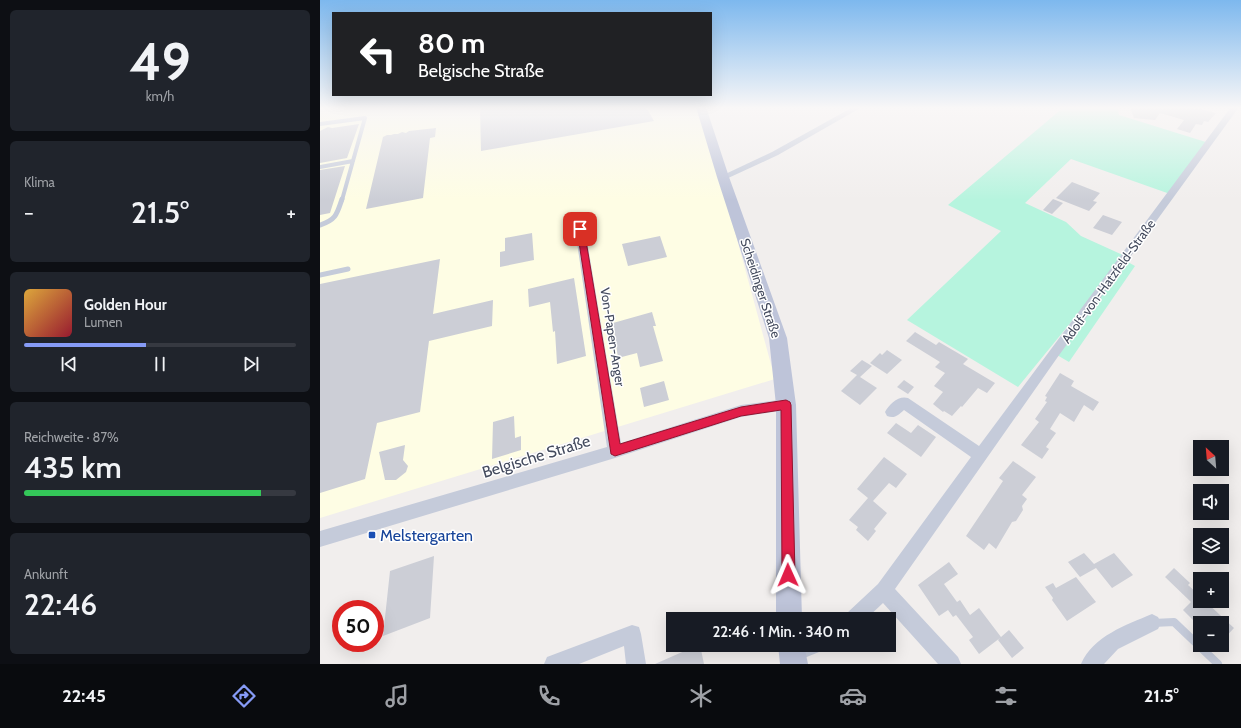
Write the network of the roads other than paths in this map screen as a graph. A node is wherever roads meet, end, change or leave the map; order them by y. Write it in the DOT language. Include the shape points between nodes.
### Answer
graph roads {
  1 [pos="359,138"];
  2 [pos="711,138"];
  3 [pos="802,138"];
  4 [pos="1212,138"];
  5 [pos="352,161"];
  6 [pos="320,167"];
  7 [pos="723,177"];
  8 [pos="320,225"];
  9 [pos="580,229"];
  10 [pos="348,269"];
  11 [pos="320,275"];
  12 [pos="786,405"];
  13 [pos="892,412"];
  14 [pos="615,451"];
  15 [pos="981,455"];
  16 [pos="320,539"];
  17 [pos="884,590"];
  18 [pos="789,612"];
  19 [pos="860,612"];
  20 [pos="1152,623"];
  21 [pos="554,664"];
  22 [pos="636,664"];
  23 [pos="951,664"];
  24 [pos="1091,664"];
  25 [pos="1218,664"];
  1 -- 5 [label="lane"];
  2 -- 7 [label="main road, Scheidinger Straße"];
  3 -- 7 [label="street"];
  4 -- 15 [label="street, Adolf-von-Hatzfeld-Straße"];
  5 -- 6 [label="lane"];
  5 -- 8 [label="lane" via="337,216"];
  7 -- 12 [label="main road, Scheidinger Straße" via="778,338"];
  9 -- 14 [label="street, Von-Papen-Anger"];
  10 -- 11 [label="lane"];
  12 -- 14 [label="street, Belgische Straße" via="741,411"];
  12 -- 18 [label="main road, Scheidinger Straße"];
  13 -- 15 [label="street" via="903,402"];
  14 -- 16 [label="street, Belgische Straße"];
  15 -- 17 [label="street, Adolf-von-Hatzfeld-Straße"];
  17 -- 19 [label="street, Adolf-von-Hatzfeld-Straße"];
  17 -- 23 [label="street"];
  20 -- 24 [label="street" via="1111,642"];
  20 -- 25 [label="lane" via="1174,622"];
  21 -- 22 [label="street" via="632,634"];
}
